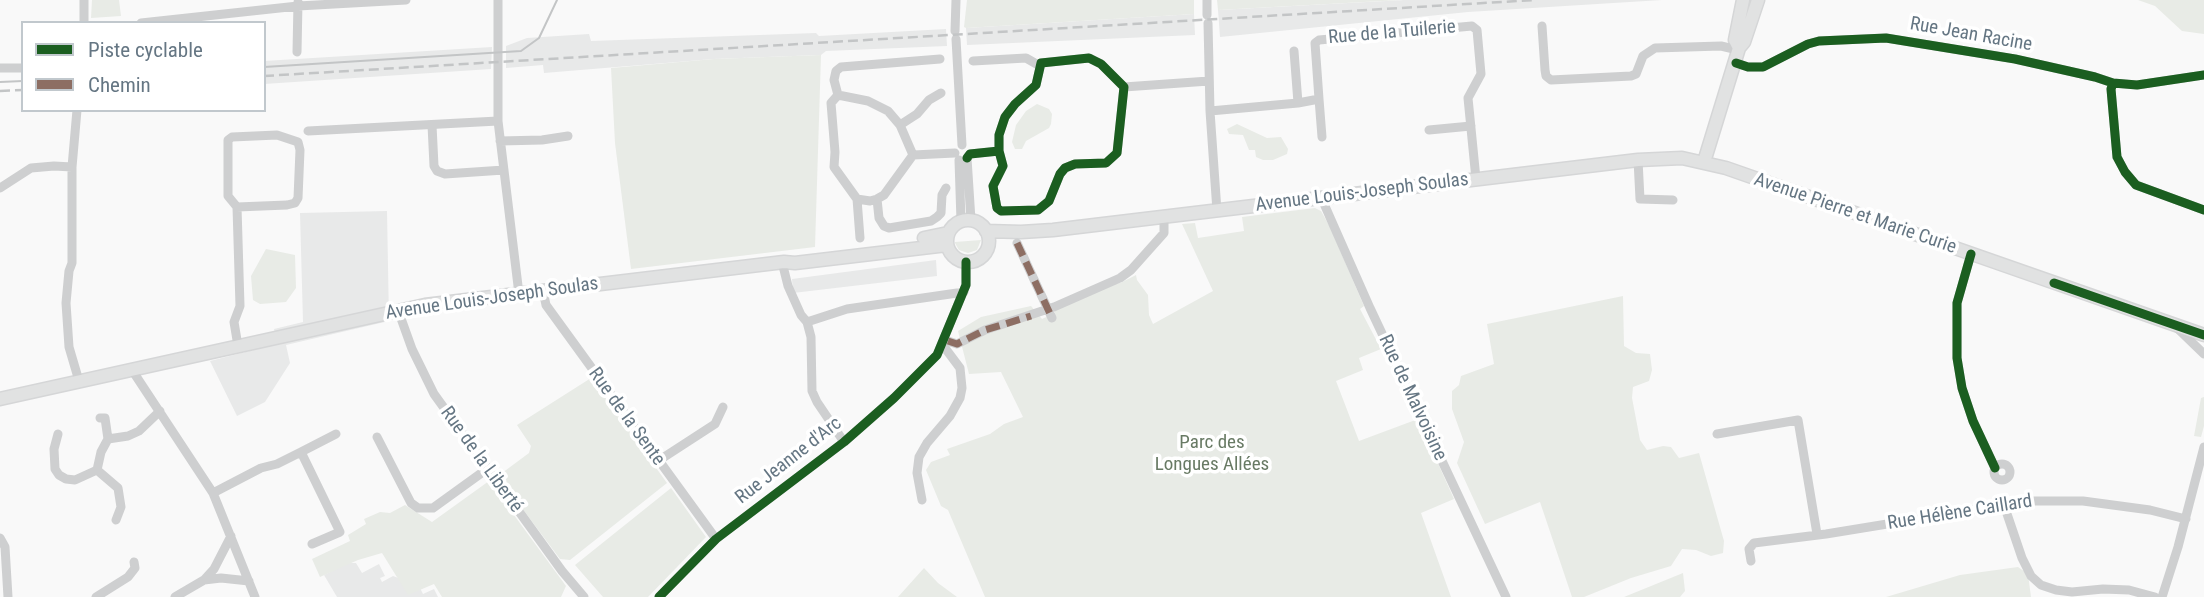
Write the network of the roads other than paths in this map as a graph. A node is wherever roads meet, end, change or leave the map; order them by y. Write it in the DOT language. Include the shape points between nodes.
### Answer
graph roads {
  1 [pos="84,0"];
  2 [pos="406,0"];
  3 [pos="498,0"];
  4 [pos="957,0"];
  5 [pos="1207,0"];
  6 [pos="1743,0"];
  7 [pos="1758,0"];
  8 [pos="298,3"];
  9 [pos="84,21"];
  10 [pos="157,21"];
  11 [pos="1542,26"];
  12 [pos="1294,51"];
  13 [pos="297,52"];
  14 [pos="1737,54"];
  15 [pos="940,59"];
  16 [pos="974,61"];
  17 [pos="1040,66"];
  18 [pos="0,68"];
  19 [pos="21,68"];
  20 [pos="2204,75"];
  21 [pos="1209,81"];
  22 [pos="2113,83"];
  23 [pos="1124,86"];
  24 [pos="941,93"];
  25 [pos="838,95"];
  26 [pos="1319,99"];
  27 [pos="1298,103"];
  28 [pos="1210,111"];
  29 [pos="77,112"];
  30 [pos="498,121"];
  31 [pos="432,125"];
  32 [pos="900,125"];
  33 [pos="1471,126"];
  34 [pos="1429,130"];
  35 [pos="307,131"];
  36 [pos="568,136"];
  37 [pos="1322,137"];
  38 [pos="500,141"];
  39 [pos="999,151"];
  40 [pos="913,155"];
  41 [pos="963,156"];
  42 [pos="1638,159"];
  43 [pos="1704,162"];
  44 [pos="72,167"];
  45 [pos="504,170"];
  46 [pos="1476,178"];
  47 [pos="0,188"];
  48 [pos="946,188"];
  49 [pos="1321,198"];
  50 [pos="857,199"];
  51 [pos="877,199"];
  52 [pos="1673,200"];
  53 [pos="237,207"];
  54 [pos="2204,210"];
  55 [pos="1217,211"];
  56 [pos="1164,217"];
  57 [pos="966,220"];
  58 [pos="988,236"];
  59 [pos="860,238"];
  60 [pos="1019,238"];
  61 [pos="948,239"];
  62 [pos="1971,254"];
  63 [pos="783,262"];
  64 [pos="967,262"];
  65 [pos="543,291"];
  66 [pos="964,292"];
  67 [pos="519,294"];
  68 [pos="398,310"];
  69 [pos="1049,314"];
  70 [pos="807,322"];
  71 [pos="2174,325"];
  72 [pos="2204,335"];
  73 [pos="238,346"];
  74 [pos="943,346"];
  75 [pos="2204,355"];
  76 [pos="132,370"];
  77 [pos="79,381"];
  78 [pos="0,400"];
  79 [pos="723,407"];
  80 [pos="160,411"];
  81 [pos="100,418"];
  82 [pos="58,434"];
  83 [pos="337,434"];
  84 [pos="1717,434"];
  85 [pos="377,437"];
  86 [pos="108,439"];
  87 [pos="844,442"];
  88 [pos="2204,447"];
  89 [pos="301,452"];
  90 [pos="658,461"];
  91 [pos="2202,464"];
  92 [pos="487,468"];
  93 [pos="1995,468"];
  94 [pos="97,470"];
  95 [pos="213,493"];
  96 [pos="922,500"];
  97 [pos="2004,505"];
  98 [pos="2186,519"];
  99 [pos="116,520"];
  100 [pos="1818,534"];
  101 [pos="231,536"];
  102 [pos="0,538"];
  103 [pos="716,539"];
  104 [pos="312,544"];
  105 [pos="1751,561"];
  106 [pos="134,562"];
  107 [pos="204,580"];
  108 [pos="249,581"];
  109 [pos="178,596"];
  110 [pos="8,597"];
  111 [pos="96,597"];
  112 [pos="255,597"];
  113 [pos="584,597"];
  114 [pos="659,597"];
  115 [pos="1506,597"];
  116 [pos="2155,597"];
  117 [pos="2162,597"];
  1 -- 9 [label="street"];
  2 -- 8 [label="street"];
  3 -- 30 [label="street"];
  4 -- 41 [label="street" via="962,145 968,149"];
  5 -- 21 [label="street"];
  6 -- 14 [label="main road" via="1735,40"];
  7 -- 14 [label="main road"];
  8 -- 10 [label="street"];
  8 -- 13 [label="street"];
  11 -- 14 [label="street, Rue Jean Racine" via="1546,76 1551,80 1631,76 1643,56 1655,48 1721,46"];
  12 -- 27 [label="street"];
  14 -- 22 [label="street, Rue Jean Racine" via="1748,67 1763,67 1819,41 1886,38 2015,59"];
  14 -- 43 [label="main road"];
  15 -- 25 [label="street" via="841,67 834,80"];
  16 -- 17 [label="street" via="1026,58"];
  17 -- 23 [label="street" via="1089,58"];
  17 -- 39 [label="street" via="1036,85 1005,117"];
  18 -- 19 [label="street"];
  20 -- 22 [label="street, Rue Jean Racine" via="2137,85"];
  21 -- 23 [label="street"];
  21 -- 28 [label="street"];
  22 -- 54 [label="street" via="2117,157 2125,172 2136,185"];
  23 -- 39 [label="street" via="1116,153 1106,163 1065,168 1044,207 997,208 992,186 1003,166"];
  24 -- 32 [label="street"];
  25 -- 32 [label="street" via="882,107"];
  25 -- 50 [label="street" via="831,103 833,163"];
  26 -- 27 [label="street"];
  26 -- 33 [label="street, Rue de la Tuilerie" via="1315,43 1319,40 1472,26 1481,74 1468,98"];
  26 -- 37 [label="street"];
  27 -- 28 [label="street"];
  28 -- 55 [label="street"];
  29 -- 44 [label="street"];
  30 -- 31 [label="street"];
  30 -- 38 [label="street"];
  31 -- 35 [label="street"];
  31 -- 45 [label="street" via="437,171"];
  32 -- 40 [label="street"];
  33 -- 34 [label="street"];
  33 -- 46 [label="street, Rue de la Tuilerie"];
  36 -- 38 [label="street"];
  38 -- 45 [label="street"];
  39 -- 41 [label="street"];
  40 -- 41 [label="street"];
  40 -- 51 [label="street"];
  41 -- 57 [label="street"];
  42 -- 43 [label="main road, Avenue Louis-Joseph Soulas"];
  42 -- 46 [label="main road, Avenue Louis-Joseph Soulas"];
  42 -- 52 [label="street" via="1640,199"];
  43 -- 62 [label="main road, Avenue Pierre et Marie Curie"];
  44 -- 47 [label="street" via="32,168"];
  44 -- 77 [label="street" via="72,263 66,303 68,347"];
  45 -- 67 [label="street"];
  46 -- 49 [label="main road, Avenue Louis-Joseph Soulas"];
  48 -- 51 [label="street" via="937,217 889,228 879,218"];
  49 -- 55 [label="main road, Avenue Louis-Joseph Soulas"];
  49 -- 115 [label="street, Rue de Malvoisine"];
  50 -- 51 [label="street"];
  50 -- 59 [label="street"];
  53 -- 53 [label="street" via="228,196 228,140 277,135 298,142 295,203"];
  53 -- 73 [label="street" via="240,306 234,322"];
  55 -- 56 [label="main road, Avenue Louis-Joseph Soulas"];
  56 -- 60 [label="main road, Avenue Louis-Joseph Soulas"];
  56 -- 69 [label="street" via="1164,233 1128,272"];
  57 -- 58 [label="main road" via="981,225"];
  57 -- 61 [label="main road" via="953,226"];
  58 -- 60 [label="main road"];
  58 -- 64 [label="main road" via="982,256"];
  60 -- 69 [label="street"];
  61 -- 63 [label="main road, Avenue Louis-Joseph Soulas"];
  61 -- 64 [label="main road" via="953,256"];
  62 -- 71 [label="main road, Avenue Pierre et Marie Curie"];
  62 -- 93 [label="street" via="1957,303 1957,358 1973,421"];
  63 -- 65 [label="main road, Avenue Louis-Joseph Soulas"];
  63 -- 70 [label="street" via="788,286"];
  64 -- 66 [label="street"];
  65 -- 67 [label="main road, Avenue Louis-Joseph Soulas"];
  65 -- 90 [label="street, Rue de la Sente" via="546,305"];
  66 -- 70 [label="street" via="847,309"];
  66 -- 74 [label="street"];
  67 -- 68 [label="main road, Avenue Louis-Joseph Soulas"];
  68 -- 73 [label="main road, Avenue Louis-Joseph Soulas"];
  68 -- 92 [label="street, Rue de la Liberté" via="431,390"];
  69 -- 74 [label="street"];
  70 -- 87 [label="street" via="812,391"];
  71 -- 72 [label="main road, Avenue Pierre et Marie Curie"];
  71 -- 75 [label="street"];
  73 -- 76 [label="main road, Avenue Louis-Joseph Soulas"];
  74 -- 87 [label="street, Rue Jeanne d'Arc"];
  74 -- 96 [label="street" via="960,368 962,388 950,416 919,457 916,473"];
  76 -- 77 [label="main road, Avenue Louis-Joseph Soulas"];
  76 -- 80 [label="street"];
  77 -- 78 [label="main road, Avenue Louis-Joseph Soulas"];
  79 -- 90 [label="street" via="715,424"];
  80 -- 86 [label="street" via="139,431"];
  80 -- 95 [label="street"];
  81 -- 86 [label="street" via="105,418"];
  82 -- 94 [label="street" via="54,459 59,474 75,480"];
  83 -- 89 [label="street"];
  84 -- 100 [label="street" via="1798,420"];
  85 -- 92 [label="street" via="411,503 418,508 433,508"];
  86 -- 94 [label="street"];
  87 -- 103 [label="street, Rue Jeanne d'Arc"];
  88 -- 91 [label="street"];
  89 -- 95 [label="street"];
  89 -- 104 [label="street" via="340,532"];
  90 -- 103 [label="street, Rue de la Sente"];
  91 -- 98 [label="street"];
  92 -- 113 [label="street, Rue de la Liberté"];
  94 -- 99 [label="street" via="118,488 121,506"];
  95 -- 101 [label="street"];
  97 -- 98 [label="street, Rue Hélène Caillard" via="2063,499"];
  97 -- 100 [label="street, Rue Hélène Caillard"];
  97 -- 116 [label="street" via="2022,558 2041,585 2072,592 2129,590"];
  98 -- 117 [label="street"];
  100 -- 105 [label="street, Rue Hélène Caillard" via="1754,543 1749,549"];
  101 -- 107 [label="street"];
  101 -- 108 [label="street"];
  102 -- 110 [label="street" via="5,547"];
  103 -- 114 [label="street, Rue Jeanne d'Arc"];
  106 -- 111 [label="street" via="128,577"];
  107 -- 108 [label="street"];
  107 -- 109 [label="street"];
  108 -- 112 [label="street"];
}
